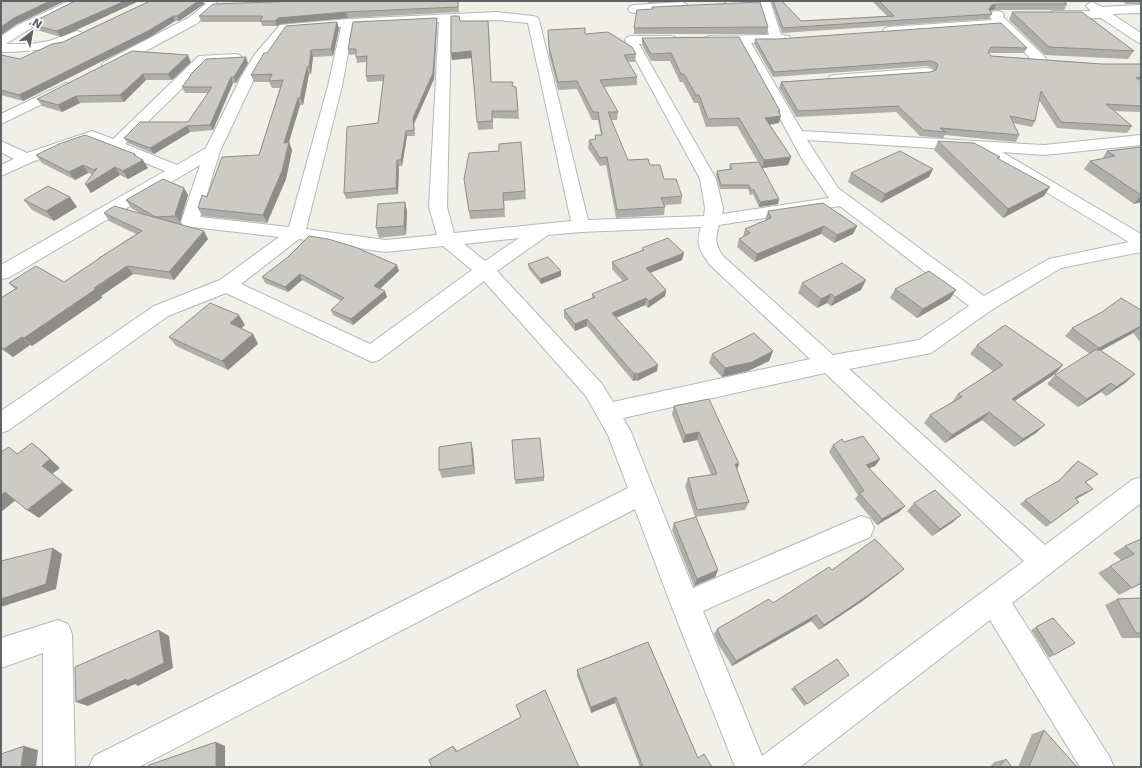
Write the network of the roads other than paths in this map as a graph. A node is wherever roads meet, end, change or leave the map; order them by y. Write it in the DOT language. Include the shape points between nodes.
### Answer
graph roads {
  1 [pos="78,1"];
  2 [pos="497,1"];
  3 [pos="1084,1"];
  4 [pos="764,2"];
  5 [pos="210,3"];
  6 [pos="227,4"];
  7 [pos="719,5"];
  8 [pos="696,6"];
  9 [pos="634,9"];
  10 [pos="1141,9"];
  11 [pos="1103,12"];
  12 [pos="1042,15"];
  13 [pos="497,16"];
  14 [pos="445,18"];
  15 [pos="348,23"];
  16 [pos="8,24"];
  17 [pos="22,28"];
  18 [pos="89,30"];
  19 [pos="877,32"];
  20 [pos="799,38"];
  21 [pos="776,39"];
  22 [pos="1141,39"];
  23 [pos="742,40"];
  24 [pos="1,42"];
  25 [pos="1,48"];
  26 [pos="260,58"];
  27 [pos="1024,58"];
  28 [pos="1039,59"];
  29 [pos="1053,60"];
  30 [pos="98,70"];
  31 [pos="927,72"];
  32 [pos="79,80"];
  33 [pos="821,80"];
  34 [pos="1,120"];
  35 [pos="796,135"];
  36 [pos="1141,140"];
  37 [pos="115,145"];
  38 [pos="1,146"];
  39 [pos="980,146"];
  40 [pos="212,151"];
  41 [pos="26,159"];
  42 [pos="1,171"];
  43 [pos="178,171"];
  44 [pos="842,201"];
  45 [pos="712,222"];
  46 [pos="581,226"];
  47 [pos="544,230"];
  48 [pos="296,233"];
  49 [pos="447,240"];
  50 [pos="1141,242"];
  51 [pos="1141,246"];
  52 [pos="485,270"];
  53 [pos="1,273"];
  54 [pos="227,285"];
  55 [pos="983,306"];
  56 [pos="828,364"];
  57 [pos="607,412"];
  58 [pos="1,424"];
  59 [pos="1141,488"];
  60 [pos="642,493"];
  61 [pos="861,528"];
  62 [pos="1045,562"];
  63 [pos="994,601"];
  64 [pos="686,604"];
  65 [pos="1,653"];
  66 [pos="59,767"];
  67 [pos="105,767"];
  68 [pos="751,767"];
  69 [pos="774,767"];
  70 [pos="1098,767"];
  1 -- 17 [label="street"];
  2 -- 13 [label="street"];
  3 -- 11 [label="street"];
  4 -- 7 [label="street"];
  4 -- 21 [label="street"];
  5 -- 6 [label="street"];
  5 -- 30 [label="street" via="192,21"];
  8 -- 9 [label="street"];
  10 -- 11 [label="street"];
  11 -- 12 [label="street"];
  11 -- 22 [label="street"];
  13 -- 14 [label="street"];
  13 -- 46 [label="street" via="533,20"];
  14 -- 15 [label="street"];
  14 -- 49 [label="street" via="438,207"];
  15 -- 26 [label="street" via="284,28"];
  15 -- 48 [label="street" via="335,86"];
  16 -- 17 [label="street"];
  17 -- 24 [label="street"];
  18 -- 25 [label="street" via="61,43 24,49"];
  19 -- 28 [label="street" via="1006,19"];
  20 -- 21 [label="street"];
  21 -- 23 [label="street"];
  23 -- 35 [label="street" via="775,83"];
  23 -- 45 [label="street" via="631,40 708,179 714,208"];
  26 -- 37 [label="street" via="204,59"];
  26 -- 40 [label="street"];
  27 -- 28 [label="street"];
  28 -- 29 [label="street"];
  31 -- 33 [label="street"];
  32 -- 34 [label="street"];
  35 -- 39 [label="street"];
  35 -- 44 [label="street" via="832,192"];
  36 -- 39 [label="street" via="1044,150"];
  37 -- 41 [label="street" via="92,136"];
  37 -- 43 [label="street"];
  38 -- 41 [label="street"];
  39 -- 50 [label="street"];
  40 -- 43 [label="street"];
  40 -- 48 [label="street" via="190,222"];
  41 -- 42 [label="street"];
  43 -- 53 [label="street"];
  44 -- 45 [label="street"];
  44 -- 55 [label="street"];
  45 -- 46 [label="street"];
  45 -- 56 [label="street" via="707,235 707,246 716,260"];
  46 -- 47 [label="street"];
  47 -- 49 [label="street"];
  47 -- 52 [label="street"];
  48 -- 49 [label="street" via="385,246"];
  48 -- 54 [label="street"];
  49 -- 52 [label="street"];
  51 -- 55 [label="street" via="1056,263"];
  52 -- 54 [label="street" via="372,354"];
  52 -- 57 [label="street" via="594,390"];
  54 -- 58 [label="street" via="161,311"];
  55 -- 56 [label="street" via="924,347"];
  56 -- 57 [label="street"];
  56 -- 62 [label="street"];
  57 -- 60 [label="street" via="619,432"];
  59 -- 62 [label="street"];
  60 -- 64 [label="street"];
  60 -- 67 [label="street"];
  61 -- 64 [label="street"];
  62 -- 63 [label="street"];
  63 -- 69 [label="street"];
  63 -- 70 [label="street"];
  64 -- 68 [label="street"];
  65 -- 66 [label="street" via="58,634"];
}
